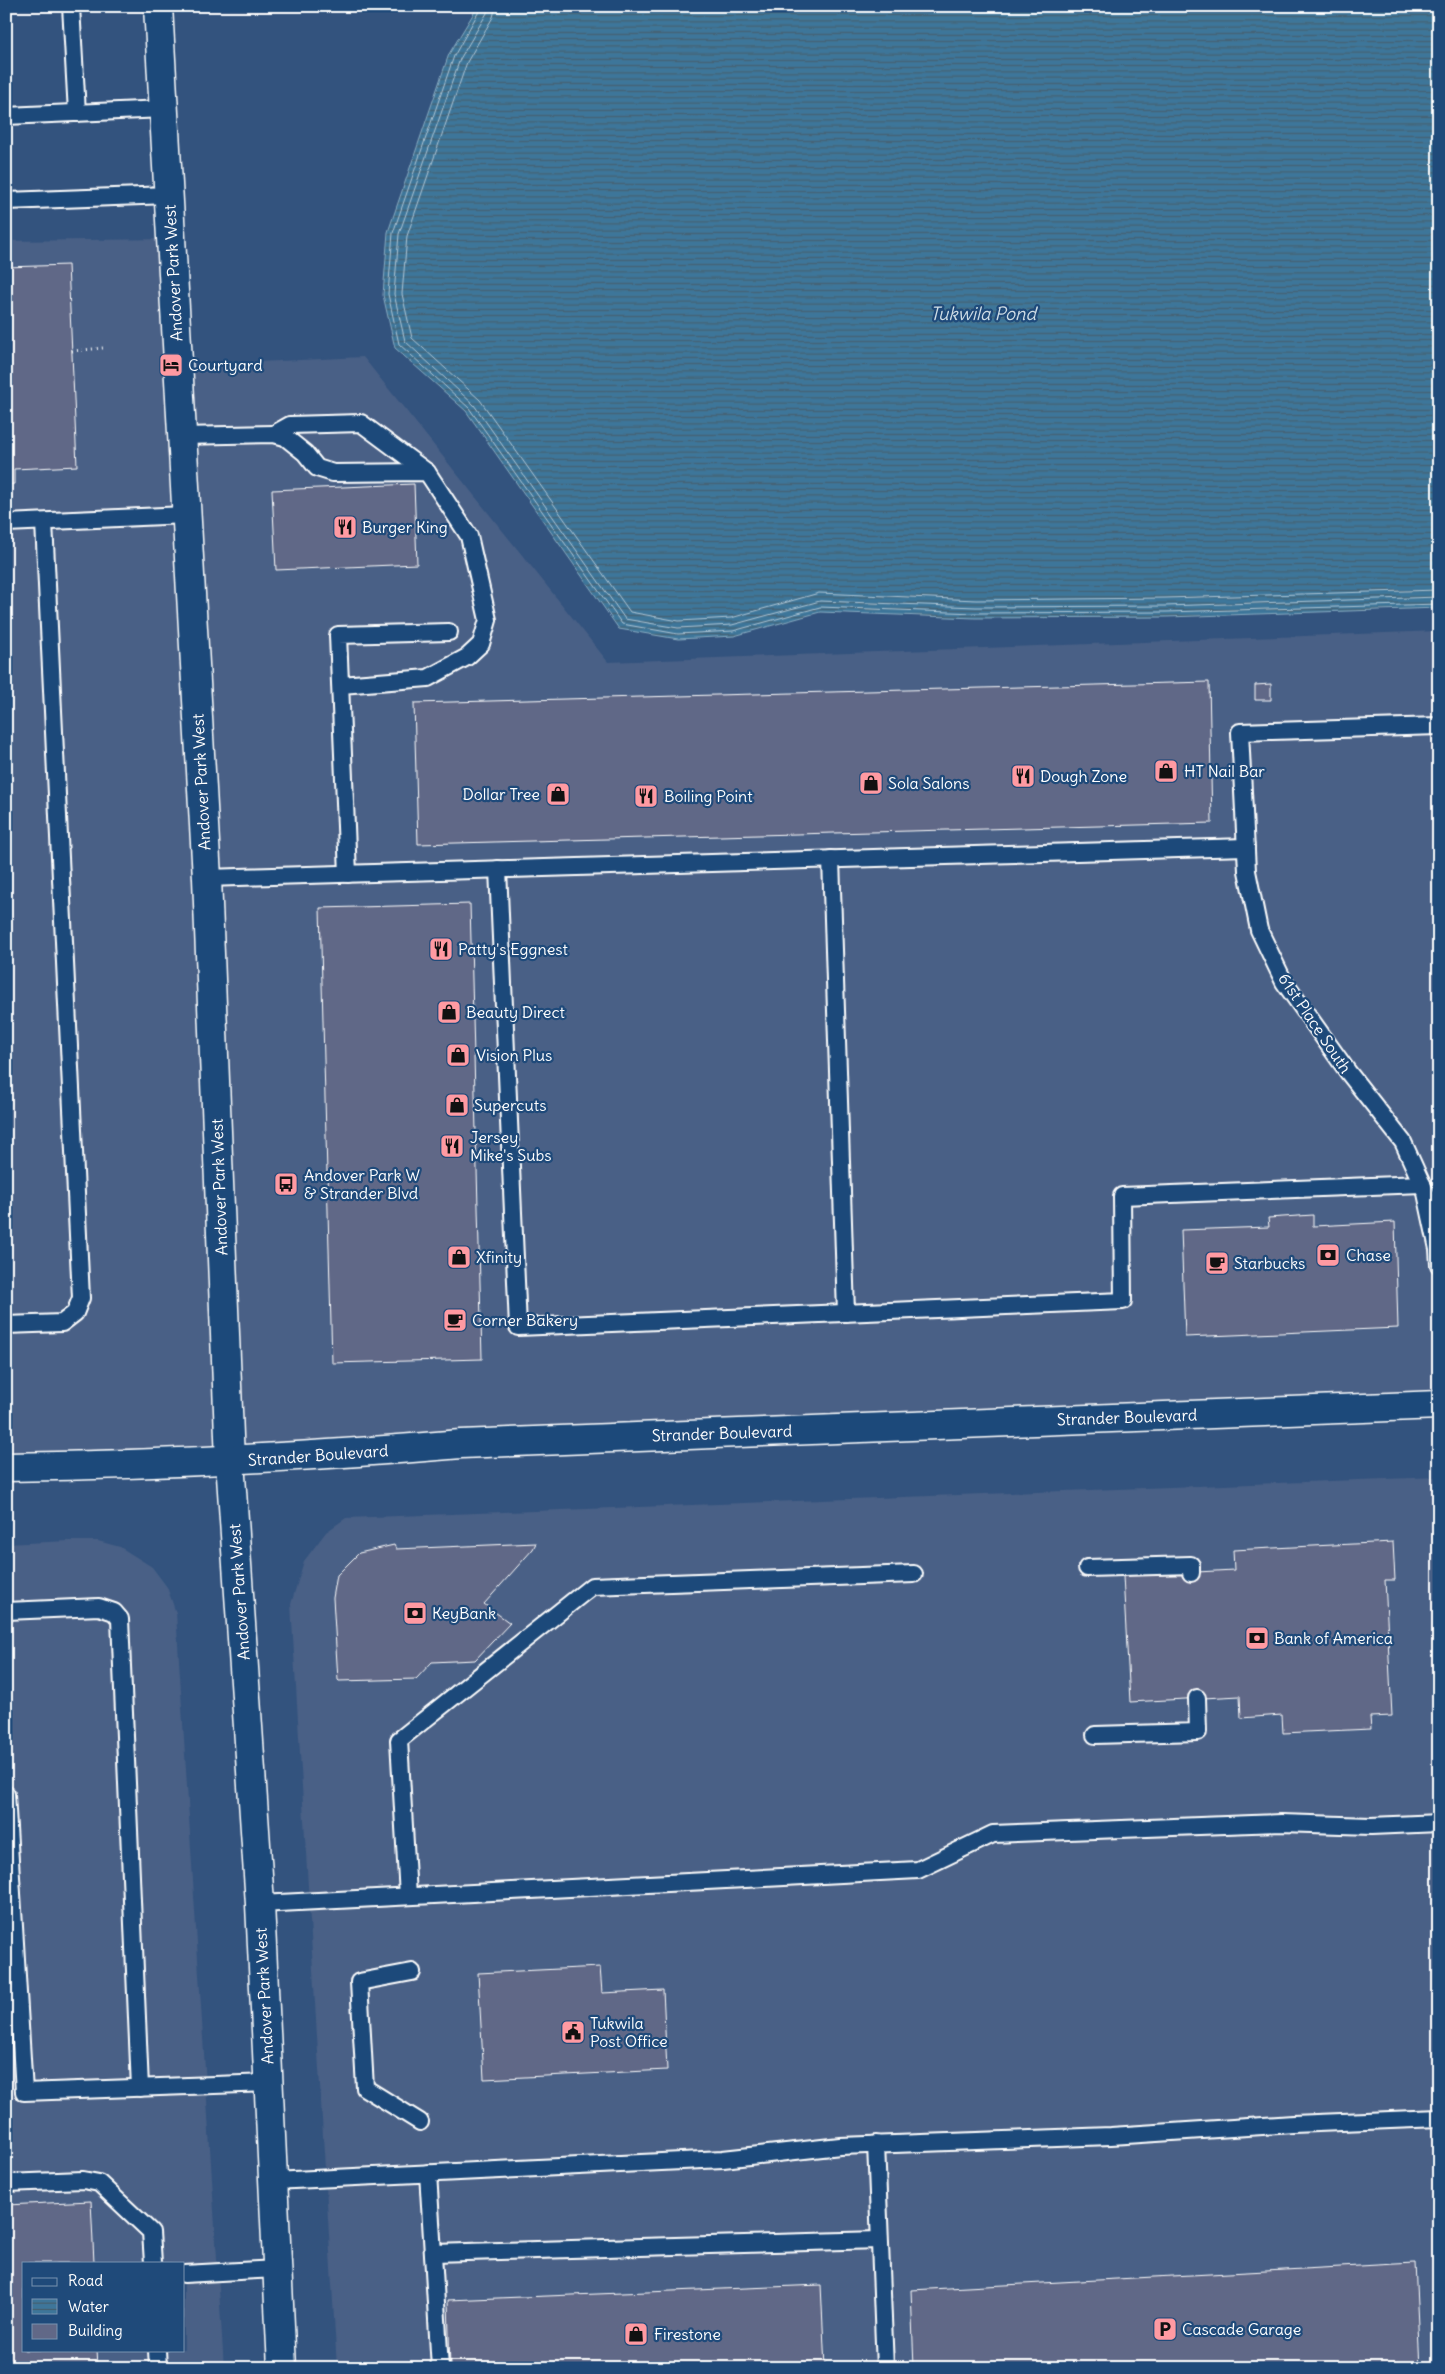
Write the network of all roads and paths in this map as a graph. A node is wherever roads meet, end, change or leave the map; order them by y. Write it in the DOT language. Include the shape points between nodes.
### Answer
graph roads {
  1 [pos="71,6"];
  2 [pos="158,6"];
  3 [pos="164,109"];
  4 [pos="77,113"];
  5 [pos="6,116"];
  6 [pos="168,195"];
  7 [pos="6,201"];
  8 [pos="103,348"];
  9 [pos="72,351"];
  10 [pos="274,434"];
  11 [pos="182,436"];
  12 [pos="427,472"];
  13 [pos="186,516"];
  14 [pos="44,522"];
  15 [pos="6,523"];
  16 [pos="449,632"];
  17 [pos="341,685"];
  18 [pos="1439,726"];
  19 [pos="1246,847"];
  20 [pos="831,859"];
  21 [pos="498,869"];
  22 [pos="348,874"];
  23 [pos="207,878"];
  24 [pos="1422,1184"];
  25 [pos="1439,1265"];
  26 [pos="846,1313"];
  27 [pos="6,1325"];
  28 [pos="1439,1405"];
  29 [pos="230,1461"];
  30 [pos="6,1467"];
  31 [pos="1087,1568"];
  32 [pos="1192,1572"];
  33 [pos="914,1574"];
  34 [pos="6,1611"];
  35 [pos="1197,1698"];
  36 [pos="1095,1735"];
  37 [pos="6,1794"];
  38 [pos="1439,1823"];
  39 [pos="408,1896"];
  40 [pos="260,1904"];
  41 [pos="412,1972"];
  42 [pos="268,2083"];
  43 [pos="140,2088"];
  44 [pos="1439,2118"];
  45 [pos="420,2122"];
  46 [pos="876,2144"];
  47 [pos="428,2173"];
  48 [pos="273,2181"];
  49 [pos="6,2183"];
  50 [pos="879,2240"];
  51 [pos="434,2253"];
  52 [pos="152,2262"];
  53 [pos="277,2269"];
  54 [pos="185,2274"];
  55 [pos="157,2352"];
  56 [pos="158,2368"];
  57 [pos="282,2368"];
  58 [pos="440,2368"];
  59 [pos="885,2368"];
  1 -- 4 [label="lane"];
  2 -- 3 [label="street, Andover Park West"];
  3 -- 4 [label="lane"];
  3 -- 6 [label="street, Andover Park West"];
  4 -- 5 [label="lane"];
  6 -- 7 [label="lane"];
  6 -- 11 [label="street, Andover Park West"];
  8 -- 9 [label="path"];
  10 -- 11 [label="lane"];
  10 -- 12 [label="lane" via="286,438 305,453 317,468 333,473"];
  10 -- 12 [label="lane" via="290,425 362,423"];
  11 -- 13 [label="street, Andover Park West"];
  12 -- 17 [label="lane" via="469,536 488,620 481,644 467,657 428,678"];
  13 -- 14 [label="lane"];
  13 -- 23 [label="street, Andover Park West"];
  14 -- 15 [label="lane"];
  14 -- 27 [label="lane" via="81,1298 75,1313 62,1322"];
  16 -- 17 [label="lane" via="338,635"];
  17 -- 22 [label="lane"];
  18 -- 19 [label="lane, 61st Place South" via="1240,732"];
  19 -- 20 [label="lane"];
  19 -- 24 [label="lane, 61st Place South" via="1247,871 1259,930 1284,982 1403,1142"];
  20 -- 21 [label="lane"];
  20 -- 26 [label="lane"];
  21 -- 22 [label="lane"];
  21 -- 26 [label="lane" via="518,1327"];
  22 -- 23 [label="lane"];
  23 -- 29 [label="street, Andover Park West"];
  24 -- 25 [label="lane, 61st Place South"];
  24 -- 26 [label="lane" via="1122,1196 1123,1301"];
  28 -- 29 [label="street, Strander Boulevard" via="470,1444"];
  29 -- 30 [label="street, Strander Boulevard"];
  29 -- 40 [label="street, Andover Park West"];
  31 -- 32 [label="lane" via="1191,1565"];
  33 -- 39 [label="lane" via="592,1586 399,1740"];
  34 -- 43 [label="lane" via="99,1607 114,1612 120,1619"];
  35 -- 36 [label="lane" via="1198,1732"];
  37 -- 43 [label="lane" via="24,2092"];
  38 -- 39 [label="lane" via="1371,1826 1281,1823 993,1834 918,1870"];
  39 -- 40 [label="lane"];
  40 -- 42 [label="street, Andover Park West"];
  41 -- 45 [label="lane" via="359,1982 365,2088"];
  42 -- 43 [label="lane"];
  42 -- 48 [label="street, Andover Park West"];
  44 -- 46 [label="lane" via="1111,2136"];
  46 -- 47 [label="lane" via="723,2159"];
  46 -- 50 [label="lane"];
  47 -- 48 [label="lane"];
  47 -- 51 [label="lane"];
  48 -- 53 [label="street, Andover Park West"];
  49 -- 52 [label="lane" via="83,2180 99,2183 151,2232"];
  50 -- 51 [label="lane"];
  50 -- 59 [label="lane"];
  51 -- 58 [label="lane"];
  53 -- 54 [label="lane"];
  53 -- 57 [label="street, Andover Park West"];
  55 -- 56 [label="lane"];
}
